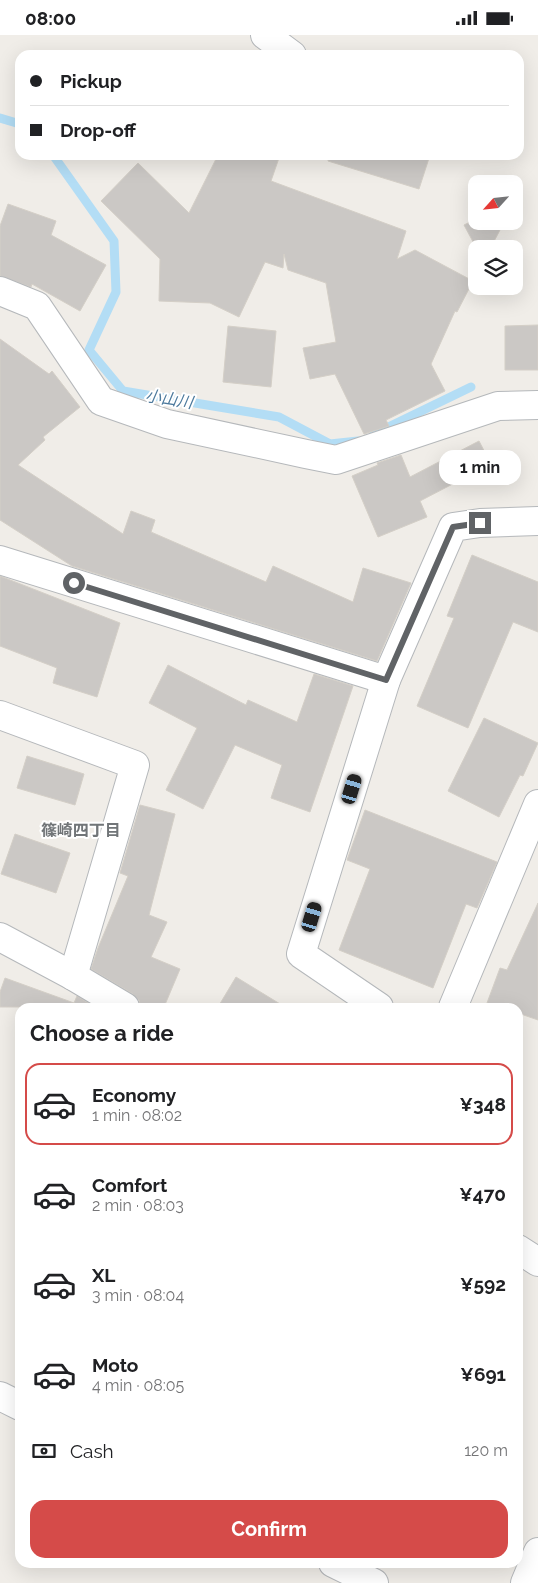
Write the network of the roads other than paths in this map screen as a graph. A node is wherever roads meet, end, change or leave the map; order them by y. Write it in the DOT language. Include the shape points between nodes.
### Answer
graph roads {
  1 [pos="265,35"];
  2 [pos="285,50"];
  3 [pos="0,291"];
  4 [pos="538,405"];
  5 [pos="538,521"];
  6 [pos="0,560"];
  7 [pos="386,680"];
  8 [pos="0,715"];
  9 [pos="538,804"];
  10 [pos="0,937"];
  11 [pos="73,976"];
  12 [pos="118,1003"];
  13 [pos="373,1003"];
  14 [pos="455,1003"];
  15 [pos="523,1252"];
  16 [pos="538,1262"];
  17 [pos="0,1396"];
  18 [pos="15,1404"];
  19 [pos="538,1551"];
  20 [pos="343,1568"];
  21 [pos="374,1583"];
  22 [pos="525,1583"];
  1 -- 2 [label="street"];
  3 -- 4 [label="street" via="36,306 101,401 167,424 306,454 336,460 498,406"];
  5 -- 7 [label="street" via="453,527"];
  6 -- 7 [label="street"];
  7 -- 13 [label="street" via="301,954"];
  8 -- 11 [label="street" via="135,765"];
  9 -- 14 [label="street"];
  10 -- 11 [label="street"];
  11 -- 12 [label="street"];
  15 -- 16 [label="street"];
  17 -- 18 [label="street"];
  19 -- 22 [label="street"];
  20 -- 21 [label="street"];
}
